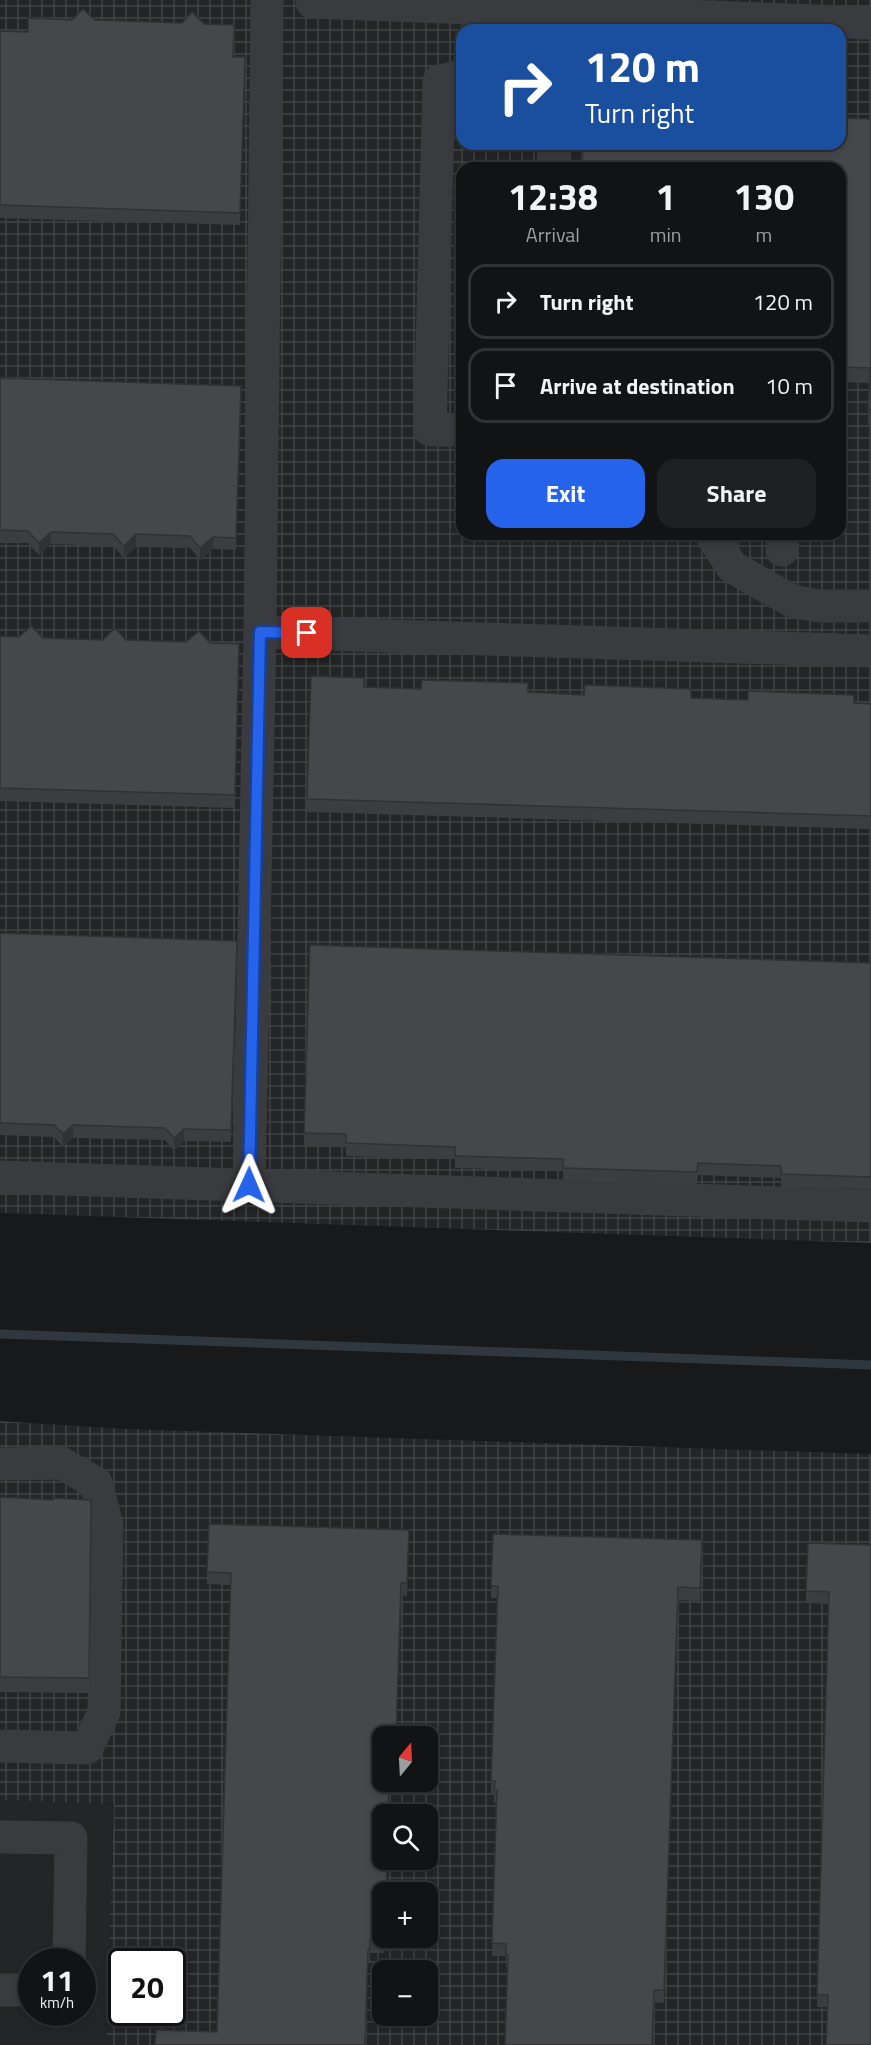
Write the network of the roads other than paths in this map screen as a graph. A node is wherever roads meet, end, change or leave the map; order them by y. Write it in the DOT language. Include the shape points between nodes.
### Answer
graph roads {
  1 [pos="267,0"];
  2 [pos="312,2"];
  3 [pos="871,23"];
  4 [pos="456,77"];
  5 [pos="456,430"];
  6 [pos="715,540"];
  7 [pos="871,606"];
  8 [pos="260,632"];
  9 [pos="871,651"];
  10 [pos="0,1177"];
  11 [pos="249,1185"];
  12 [pos="871,1206"];
  13 [pos="0,1464"];
  14 [pos="0,1746"];
  15 [pos="0,1837"];
  16 [pos="69,1948"];
  17 [pos="0,1990"];
  18 [pos="18,1990"];
  1 -- 8 [label="lane"];
  2 -- 3 [label="lane"];
  4 -- 5 [label="lane" via="439,81 430,430"];
  6 -- 7 [label="lane" via="732,567 792,601 819,606"];
  8 -- 9 [label="lane"];
  8 -- 11 [label="lane"];
  10 -- 11 [label="lane"];
  11 -- 12 [label="lane"];
  13 -- 14 [label="lane" via="61,1463 96,1483 107,1525 104,1712 87,1748"];
  15 -- 16 [label="lane" via="71,1838"];
  17 -- 18 [label="lane"];
}
